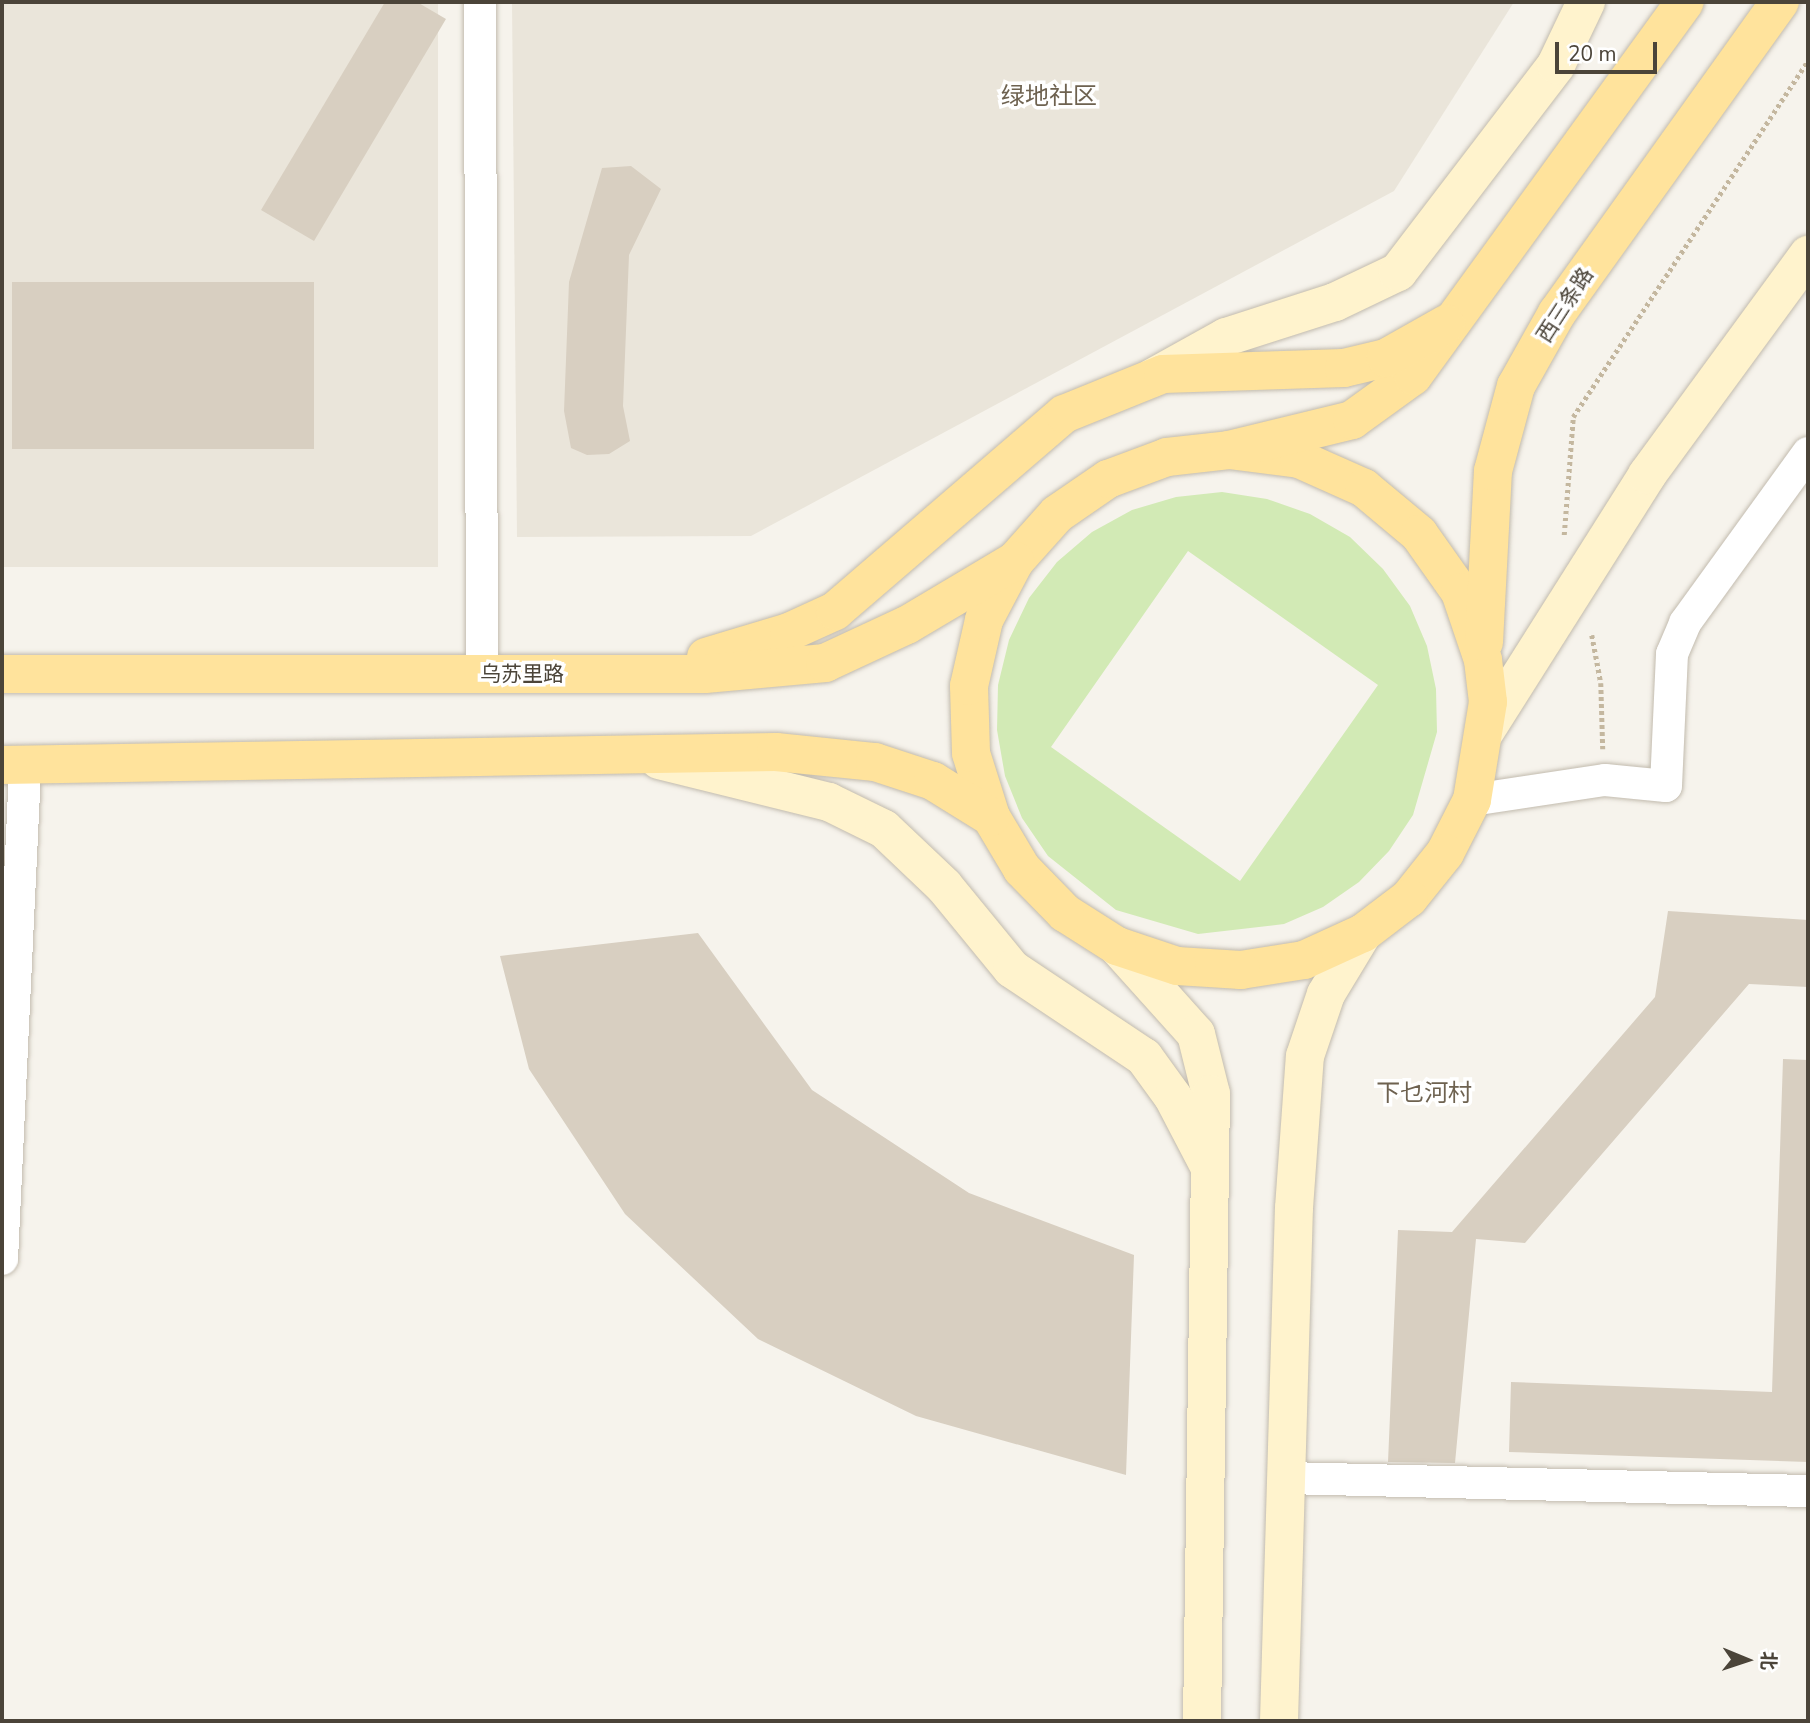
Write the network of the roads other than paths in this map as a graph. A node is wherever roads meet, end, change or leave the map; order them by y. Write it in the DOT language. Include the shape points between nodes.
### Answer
graph roads {
  1 [pos="480,2"];
  2 [pos="1586,2"];
  3 [pos="1685,2"];
  4 [pos="1778,5"];
  5 [pos="1808,255"];
  6 [pos="1460,316"];
  7 [pos="1146,382"];
  8 [pos="1229,450"];
  9 [pos="1808,453"];
  10 [pos="1015,561"];
  11 [pos="1483,660"];
  12 [pos="2,674"];
  13 [pos="482,674"];
  14 [pos="652,674"];
  15 [pos="1486,730"];
  16 [pos="644,756"];
  17 [pos="13,765"];
  18 [pos="1472,800"];
  19 [pos="991,817"];
  20 [pos="1363,933"];
  21 [pos="1117,946"];
  22 [pos="1212,1171"];
  23 [pos="2,1259"];
  24 [pos="1286,1478"];
  25 [pos="1808,1492"];
  26 [pos="1202,1721"];
  27 [pos="1279,1721"];
  1 -- 13 [label="street"];
  2 -- 7 [label="main road" via="1556,65 1398,272 1335,302 1226,337"];
  3 -- 6 [label="main road"];
  4 -- 11 [label="main road, 西三条路" via="1557,313 1516,386 1493,471"];
  5 -- 15 [label="main road" via="1647,475"];
  6 -- 7 [label="main road" via="1386,358 1344,368 1190,373"];
  6 -- 8 [label="main road" via="1413,376 1352,419"];
  7 -- 14 [label="main road" via="1064,414 835,611 789,632"];
  8 -- 10 [label="main road" via="1167,457 1108,479 1057,514"];
  8 -- 11 [label="main road" via="1299,460 1364,488 1419,534 1460,592"];
  9 -- 18 [label="street" via="1685,623 1672,654 1665,786 1605,779"];
  10 -- 14 [label="main road, 乌苏里路" via="907,625 825,663"];
  10 -- 19 [label="main road" via="984,620 969,686 971,753"];
  11 -- 15 [label="main road"];
  12 -- 13 [label="main road, 乌苏里路"];
  13 -- 14 [label="main road, 乌苏里路"];
  15 -- 18 [label="main road"];
  16 -- 17 [label="main road"];
  16 -- 19 [label="main road" via="776,752 875,762 933,781"];
  16 -- 22 [label="main road" via="828,802 884,829 944,886 1012,969 1144,1057 1173,1097"];
  17 -- 23 [label="street"];
  18 -- 20 [label="main road" via="1446,853 1416,889"];
  19 -- 21 [label="main road" via="1022,869 1056,904"];
  20 -- 21 [label="main road" via="1304,960 1241,970 1177,966"];
  20 -- 24 [label="main road" via="1326,994 1304,1056"];
  21 -- 22 [label="main road" via="1196,1034 1211,1094"];
  22 -- 26 [label="main road"];
  24 -- 25 [label="street"];
  24 -- 27 [label="main road"];
}
